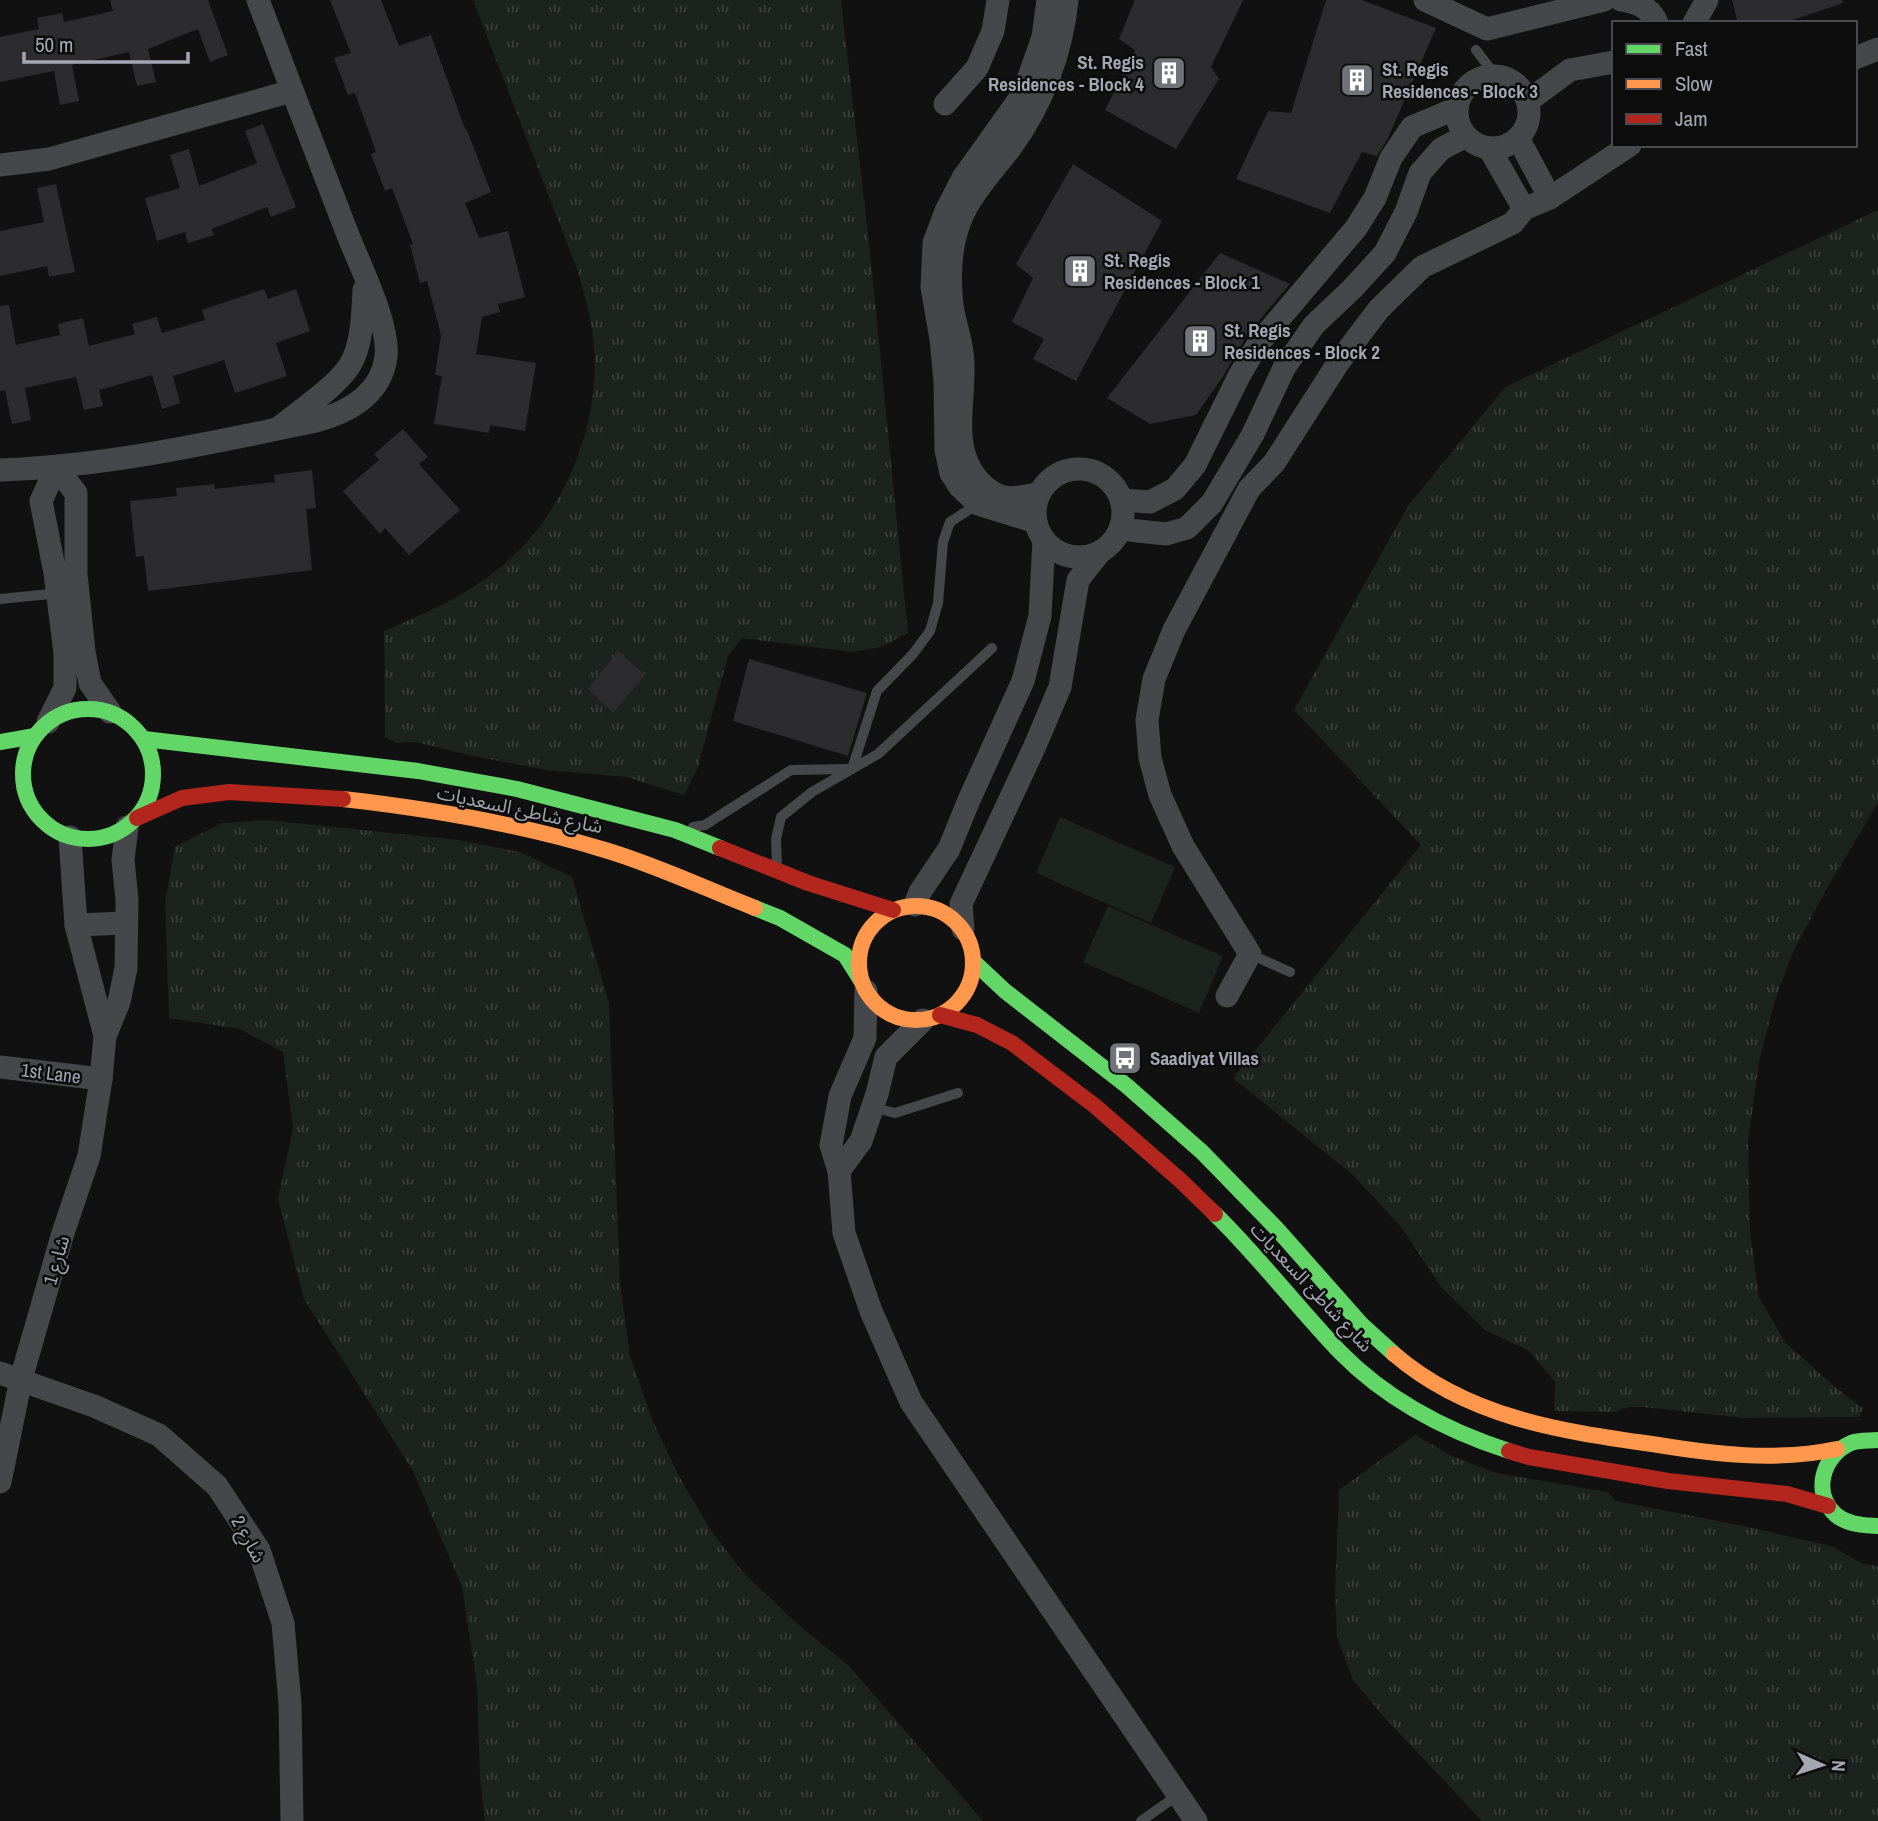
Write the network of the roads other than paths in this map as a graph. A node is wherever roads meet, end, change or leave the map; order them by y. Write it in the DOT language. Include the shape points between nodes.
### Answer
graph roads {
  1 [pos="258,0"];
  2 [pos="998,0"];
  3 [pos="1048,0"];
  4 [pos="1067,0"];
  5 [pos="1425,0"];
  6 [pos="1604,0"];
  7 [pos="1621,0"];
  8 [pos="1707,0"];
  9 [pos="1655,21"];
  10 [pos="1695,21"];
  11 [pos="1878,49"];
  12 [pos="1476,50"];
  13 [pos="1857,57"];
  14 [pos="1612,62"];
  15 [pos="1495,75"];
  16 [pos="1049,79"];
  17 [pos="1070,87"];
  18 [pos="292,91"];
  19 [pos="1528,101"];
  20 [pos="945,104"];
  21 [pos="1457,108"];
  22 [pos="1466,136"];
  23 [pos="1518,138"];
  24 [pos="1627,147"];
  25 [pos="1489,148"];
  26 [pos="0,165"];
  27 [pos="1550,198"];
  28 [pos="1524,209"];
  29 [pos="364,275"];
  30 [pos="279,428"];
  31 [pos="56,468"];
  32 [pos="0,470"];
  33 [pos="1040,493"];
  34 [pos="1121,499"];
  35 [pos="978,504"];
  36 [pos="1120,529"];
  37 [pos="1040,531"];
  38 [pos="1100,552"];
  39 [pos="67,592"];
  40 [pos="0,598"];
  41 [pos="992,649"];
  42 [pos="110,712"];
  43 [pos="41,729"];
  44 [pos="144,739"];
  45 [pos="0,742"];
  46 [pos="852,769"];
  47 [pos="10,800"];
  48 [pos="34,811"];
  49 [pos="132,822"];
  50 [pos="675,830"];
  51 [pos="70,837"];
  52 [pos="777,871"];
  53 [pos="904,907"];
  54 [pos="126,923"];
  55 [pos="76,925"];
  56 [pos="963,929"];
  57 [pos="1250,954"];
  58 [pos="973,961"];
  59 [pos="1290,972"];
  60 [pos="864,986"];
  61 [pos="1227,996"];
  62 [pos="932,1017"];
  63 [pos="105,1036"];
  64 [pos="0,1067"];
  65 [pos="101,1079"];
  66 [pos="958,1093"];
  67 [pos="872,1107"];
  68 [pos="839,1171"];
  69 [pos="10,1376"];
  70 [pos="1878,1440"];
  71 [pos="1837,1448"];
  72 [pos="0,1482"];
  73 [pos="1828,1506"];
  74 [pos="1878,1526"];
  75 [pos="1178,1795"];
  76 [pos="292,1821"];
  77 [pos="1141,1821"];
  78 [pos="1196,1821"];
  1 -- 18 [label="street"];
  2 -- 20 [label="street" via="993,31 977,68"];
  3 -- 35 [label="street" via="1043,37 1023,94 963,178 934,243 932,288 944,370 946,450 951,473"];
  4 -- 16 [label="street" via="1065,26"];
  5 -- 6 [label="street" via="1487,29"];
  7 -- 9 [label="street" via="1644,6"];
  8 -- 10 [label="street"];
  11 -- 13 [label="street"];
  12 -- 15 [label="lane"];
  14 -- 19 [label="street" via="1570,70"];
  15 -- 19 [label="street" via="1516,83"];
  15 -- 21 [label="street" via="1475,80"];
  16 -- 17 [label="lane"];
  16 -- 33 [label="street" via="960,222 950,264 952,306 962,353 961,450 989,491 1014,500"];
  18 -- 26 [label="street" via="48,159"];
  18 -- 29 [label="street"];
  19 -- 23 [label="street" via="1528,121"];
  21 -- 22 [label="street"];
  21 -- 34 [label="street" via="1412,127 1356,228 1258,344 1195,465 1182,481 1150,502"];
  22 -- 25 [label="street"];
  22 -- 36 [label="street" via="1441,149 1420,173 1385,253 1306,335 1212,503 1188,528 1166,534"];
  23 -- 25 [label="street" via="1509,145"];
  23 -- 27 [label="street"];
  24 -- 27 [label="street"];
  25 -- 28 [label="street"];
  27 -- 28 [label="street"];
  28 -- 57 [label="street" via="1513,223 1422,267 1379,309 1274,463 1249,489 1174,630 1154,679 1147,720 1150,758 1160,795 1183,846"];
  29 -- 30 [label="street" via="362,324 351,364"];
  29 -- 30 [label="street" via="385,335 386,357 377,381 363,400 336,416"];
  30 -- 31 [label="street" via="195,447"];
  31 -- 32 [label="street"];
  31 -- 39 [label="street" via="41,501"];
  31 -- 39 [label="street" via="76,493"];
  33 -- 34 [label="street" via="1061,473 1090,470 1114,486"];
  33 -- 37 [label="street" via="1036,507"];
  34 -- 36 [label="street"];
  35 -- 37 [label="street"];
  35 -- 46 [label="lane" via="950,522 930,631 877,691"];
  36 -- 38 [label="street"];
  37 -- 38 [label="street" via="1064,555 1076,558"];
  37 -- 53 [label="street" via="1040,616 1023,681 949,849"];
  38 -- 56 [label="street" via="1078,580 1060,687 961,904"];
  39 -- 40 [label="lane"];
  39 -- 42 [label="street" via="90,683"];
  39 -- 43 [label="street" via="65,688"];
  41 -- 46 [label="lane" via="878,754"];
  42 -- 43 [label="street" via="88,708 67,712"];
  42 -- 44 [label="street"];
  43 -- 45 [label="street"];
  43 -- 48 [label="street" via="26,754 23,774"];
  44 -- 49 [label="street" via="152,759 153,780 148,800"];
  44 -- 50 [label="street, شارع شاطئ السعديات" via="418,771 517,789"];
  46 -- 50 [label="lane" via="791,770 705,825"];
  46 -- 52 [label="lane" via="781,817"];
  47 -- 48 [label="street"];
  48 -- 51 [label="street" via="50,827"];
  49 -- 51 [label="street" via="109,836 90,840"];
  49 -- 54 [label="street, شارع 1" via="123,860"];
  49 -- 60 [label="street, شارع شاطئ السعديات" via="182,798 229,792 410,807 507,824 607,850 780,918 845,955"];
  50 -- 52 [label="street, شارع شاطئ السعديات"];
  51 -- 55 [label="street, شارع 1"];
  52 -- 53 [label="street, شارع شاطئ السعديات"];
  53 -- 56 [label="street" via="933,908"];
  53 -- 60 [label="street" via="878,919 867,932 860,956"];
  54 -- 55 [label="street"];
  54 -- 63 [label="street, شارع 1" via="126,968"];
  55 -- 63 [label="street, شارع 1"];
  56 -- 58 [label="street"];
  57 -- 59 [label="lane"];
  57 -- 61 [label="street"];
  58 -- 62 [label="street" via="967,989 951,1008"];
  58 -- 71 [label="street, شارع شاطئ السعديات" via="1189,1140 1257,1208 1354,1318 1423,1377 1505,1416 1606,1438 1764,1458"];
  60 -- 62 [label="street" via="883,1010 906,1019"];
  60 -- 68 [label="street" via="865,1038 840,1096 831,1145"];
  62 -- 67 [label="street" via="886,1057"];
  62 -- 73 [label="street, شارع شاطئ السعديات" via="976,1025 1012,1043 1104,1114 1227,1226 1342,1354 1415,1410 1470,1438 1528,1457 1668,1481 1787,1494"];
  63 -- 65 [label="street, شارع 1"];
  64 -- 65 [label="street, 1st Lane"];
  65 -- 69 [label="street, شارع 1" via="89,1156"];
  66 -- 67 [label="lane" via="895,1113"];
  67 -- 68 [label="street" via="861,1141"];
  68 -- 75 [label="street" via="844,1233 871,1311 911,1402"];
  69 -- 72 [label="street, شارع 1"];
  69 -- 76 [label="street, شارع 2" via="159,1435 217,1486 259,1550 283,1623"];
  70 -- 71 [label="street, شارع شاطئ السعديات" via="1864,1438"];
  71 -- 73 [label="street" via="1821,1482"];
  73 -- 74 [label="street" via="1850,1525"];
  75 -- 77 [label="lane"];
  75 -- 78 [label="street"];
}
